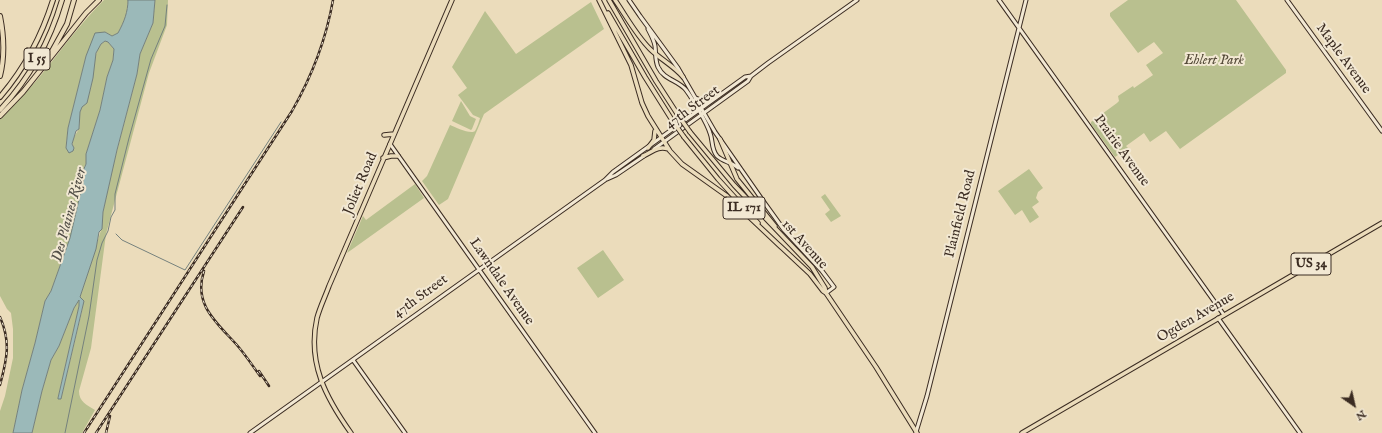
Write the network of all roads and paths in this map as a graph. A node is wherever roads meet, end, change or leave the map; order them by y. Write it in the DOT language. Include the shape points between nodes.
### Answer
graph roads {
  1 [pos="53,0"];
  2 [pos="62,0"];
  3 [pos="74,0"];
  4 [pos="99,0"];
  5 [pos="452,0"];
  6 [pos="600,0"];
  7 [pos="609,0"];
  8 [pos="614,0"];
  9 [pos="629,0"];
  10 [pos="857,0"];
  11 [pos="999,0"];
  12 [pos="1026,0"];
  13 [pos="1286,0"];
  14 [pos="0,16"];
  15 [pos="640,16"];
  16 [pos="0,22"];
  17 [pos="1019,28"];
  18 [pos="3,36"];
  19 [pos="656,54"];
  20 [pos="43,67"];
  21 [pos="0,76"];
  22 [pos="751,76"];
  23 [pos="684,77"];
  24 [pos="0,97"];
  25 [pos="696,98"];
  26 [pos="712,101"];
  27 [pos="702,108"];
  28 [pos="0,110"];
  29 [pos="698,111"];
  30 [pos="704,113"];
  31 [pos="700,115"];
  32 [pos="0,116"];
  33 [pos="654,128"];
  34 [pos="1382,131"];
  35 [pos="394,134"];
  36 [pos="384,135"];
  37 [pos="661,138"];
  38 [pos="720,139"];
  39 [pos="664,142"];
  40 [pos="390,144"];
  41 [pos="648,148"];
  42 [pos="670,151"];
  43 [pos="398,156"];
  44 [pos="643,156"];
  45 [pos="383,158"];
  46 [pos="729,162"];
  47 [pos="747,178"];
  48 [pos="605,180"];
  49 [pos="1382,223"];
  50 [pos="781,247"];
  51 [pos="792,247"];
  52 [pos="478,270"];
  53 [pos="826,293"];
  54 [pos="1224,314"];
  55 [pos="1218,318"];
  56 [pos="353,360"];
  57 [pos="321,382"];
  58 [pos="250,433"];
  59 [pos="351,433"];
  60 [pos="405,433"];
  61 [pos="595,433"];
  62 [pos="916,433"];
  63 [pos="1022,433"];
  64 [pos="1300,433"];
  1 -- 24 [label="highway, I 55" via="29,56"];
  2 -- 28 [label="highway, I 55" via="34,65"];
  3 -- 20 [label="highway" via="67,24"];
  4 -- 20 [label="highway"];
  5 -- 35 [label="main road, Joliet Road"];
  6 -- 33 [label="main road" via="631,65 644,109"];
  6 -- 50 [label="main road, 1st Avenue / IL 171, bridge" via="684,137 722,184"];
  7 -- 51 [label="main road, 1st Avenue / IL 171, bridge" via="656,81 690,132 724,174"];
  8 -- 19 [label="main road" via="643,41"];
  9 -- 15 [label="street"];
  10 -- 22 [label="street, 47th Street"];
  11 -- 17 [label="street, Prairie Avenue"];
  12 -- 17 [label="street, Plainfield Road"];
  13 -- 34 [label="street, Maple Avenue"];
  14 -- 18 [label="highway"];
  15 -- 19 [label="street" via="653,38"];
  15 -- 23 [label="street"];
  16 -- 18 [label="highway"];
  17 -- 54 [label="street, Prairie Avenue"];
  17 -- 62 [label="street, Plainfield Road"];
  18 -- 21 [label="highway"];
  19 -- 23 [label="main road"];
  19 -- 29 [label="street" via="661,72 682,86"];
  20 -- 32 [label="highway"];
  22 -- 26 [label="street, 47th Street"];
  22 -- 30 [label="street, 47th Street" via="748,81"];
  23 -- 25 [label="street"];
  25 -- 26 [label="street" via="704,102"];
  25 -- 27 [label="street"];
  26 -- 27 [label="street, 47th Street"];
  27 -- 29 [label="street, 47th Street"];
  27 -- 30 [label="street"];
  29 -- 31 [label="street"];
  29 -- 37 [label="street, 47th Street"];
  30 -- 31 [label="street, 47th Street"];
  30 -- 38 [label="street"];
  31 -- 39 [label="street, 47th Street"];
  31 -- 46 [label="street" via="711,134 715,154"];
  33 -- 37 [label="main road"];
  33 -- 41 [label="main road" via="655,137"];
  35 -- 36 [label="main road"];
  35 -- 40 [label="main road, Joliet Road"];
  37 -- 39 [label="main road"];
  37 -- 41 [label="street, 47th Street"];
  38 -- 46 [label="main road"];
  38 -- 47 [label="street"];
  39 -- 42 [label="main road"];
  39 -- 44 [label="street, 47th Street"];
  40 -- 43 [label="street, Lawndale Avenue"];
  40 -- 45 [label="main road, Joliet Road"];
  41 -- 48 [label="street, 47th Street"];
  42 -- 44 [label="main road" via="664,148 657,149"];
  42 -- 50 [label="main road" via="682,164 727,196"];
  43 -- 45 [label="main road"];
  43 -- 52 [label="street, Lawndale Avenue"];
  44 -- 48 [label="street, 47th Street" via="616,176"];
  45 -- 57 [label="main road, Joliet Road" via="317,319 316,351"];
  46 -- 47 [label="street"];
  46 -- 51 [label="main road" via="740,183"];
  47 -- 53 [label="street" via="784,230 834,287"];
  48 -- 52 [label="street, 47th Street"];
  49 -- 54 [label="main road, Ogden Avenue / US 34"];
  50 -- 53 [label="main road, 1st Avenue / IL 171"];
  51 -- 53 [label="main road, 1st Avenue / IL 171" via="817,274"];
  52 -- 56 [label="street, 47th Street"];
  52 -- 61 [label="street, Lawndale Avenue"];
  53 -- 62 [label="main road, 1st Avenue / IL 171"];
  54 -- 55 [label="main road, Ogden Avenue / US 34"];
  55 -- 63 [label="main road, Ogden Avenue / US 34"];
  55 -- 64 [label="street"];
  56 -- 57 [label="street, 47th Street"];
  56 -- 60 [label="street"];
  57 -- 58 [label="street, 47th Street"];
  57 -- 59 [label="main road, Joliet Road"];
}
